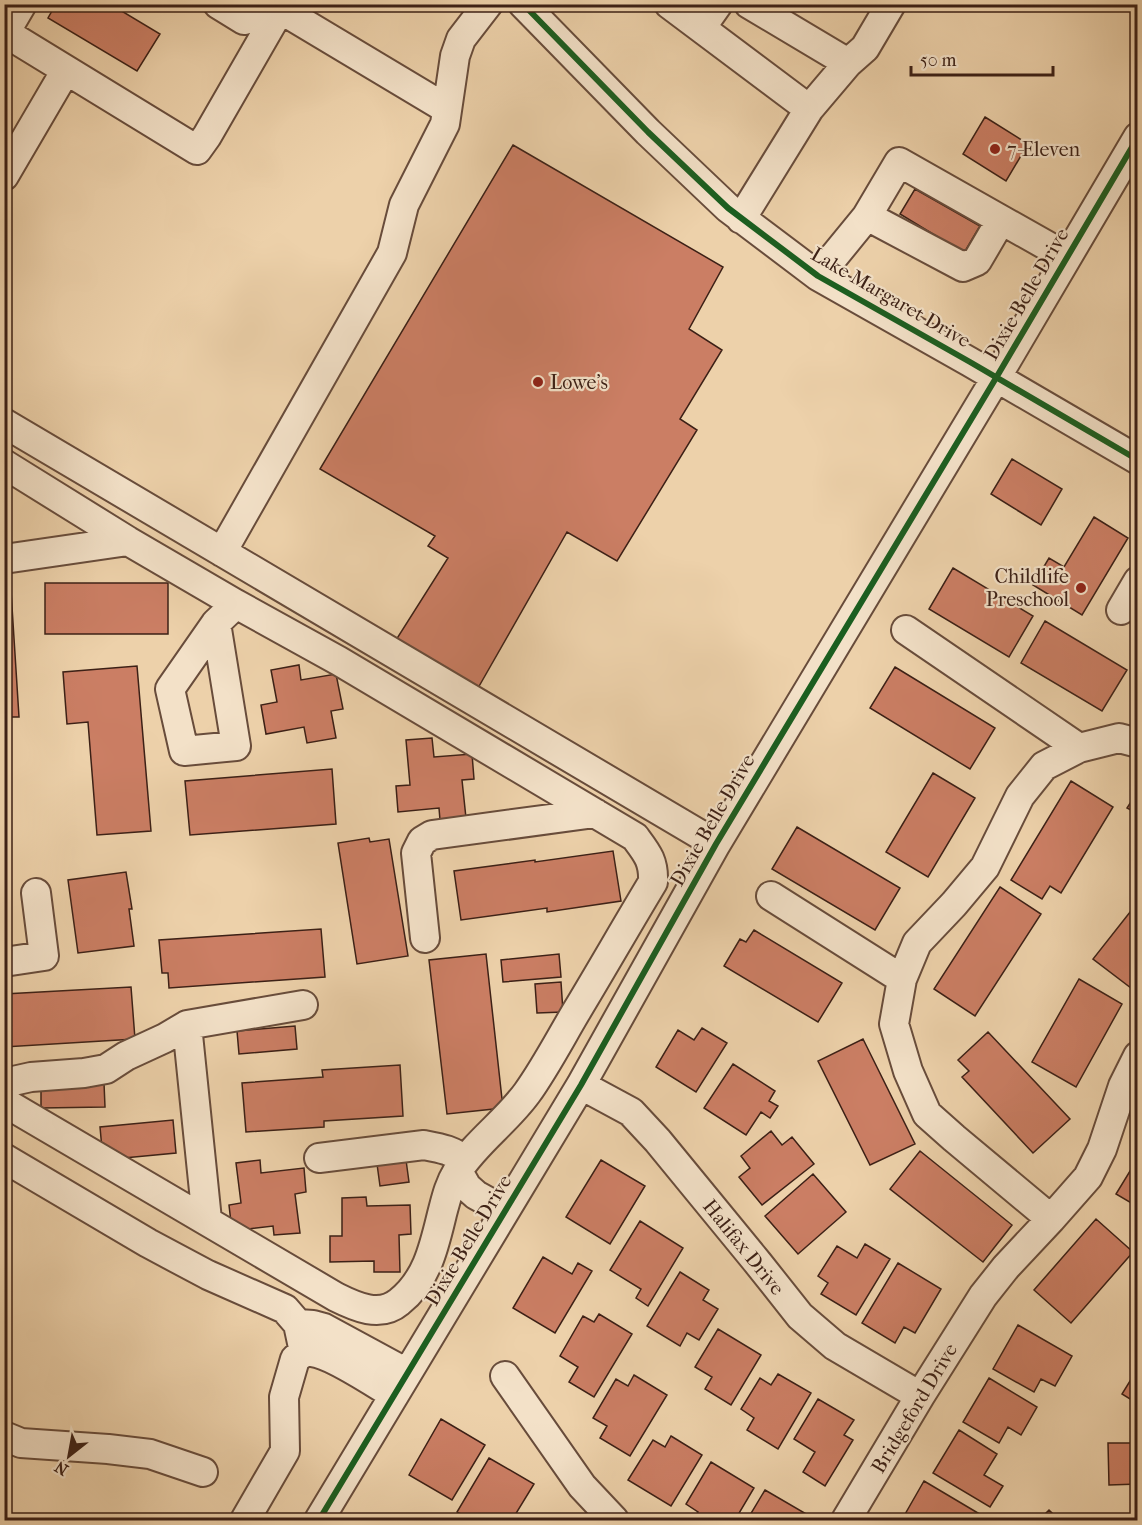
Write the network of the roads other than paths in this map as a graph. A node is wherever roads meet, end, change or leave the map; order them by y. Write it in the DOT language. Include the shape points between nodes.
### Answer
graph roads {
  1 [pos="22,4"];
  2 [pos="218,4"];
  3 [pos="488,4"];
  4 [pos="524,4"];
  5 [pos="669,4"];
  6 [pos="718,4"];
  7 [pos="749,4"];
  8 [pos="891,4"];
  9 [pos="281,7"];
  10 [pos="701,28"];
  11 [pos="5,33"];
  12 [pos="848,63"];
  13 [pos="66,70"];
  14 [pos="447,109"];
  15 [pos="809,109"];
  16 [pos="1137,137"];
  17 [pos="4,176"];
  18 [pos="867,216"];
  19 [pos="741,219"];
  20 [pos="1001,220"];
  21 [pos="1067,257"];
  22 [pos="818,276"];
  23 [pos="996,378"];
  24 [pos="4,423"];
  25 [pos="1137,460"];
  26 [pos="4,464"];
  27 [pos="128,541"];
  28 [pos="222,552"];
  29 [pos="4,559"];
  30 [pos="1137,581"];
  31 [pos="1121,610"];
  32 [pos="906,630"];
  33 [pos="1137,743"];
  34 [pos="1079,748"];
  35 [pos="595,813"];
  36 [pos="716,844"];
  37 [pos="36,893"];
  38 [pos="771,896"];
  39 [pos="425,938"];
  40 [pos="4,962"];
  41 [pos="902,979"];
  42 [pos="303,1005"];
  43 [pos="187,1025"];
  44 [pos="1137,1056"];
  45 [pos="4,1083"];
  46 [pos="581,1085"];
  47 [pos="4,1102"];
  48 [pos="4,1158"];
  49 [pos="319,1158"];
  50 [pos="461,1166"];
  51 [pos="505,1211"];
  52 [pos="1051,1219"];
  53 [pos="207,1221"];
  54 [pos="298,1324"];
  55 [pos="304,1352"];
  56 [pos="505,1376"];
  57 [pos="401,1384"];
  58 [pos="920,1396"];
  59 [pos="4,1436"];
  60 [pos="202,1472"];
  61 [pos="245,1521"];
  62 [pos="319,1521"];
  63 [pos="614,1521"];
  64 [pos="846,1521"];
  1 -- 11 [label="street"];
  2 -- 9 [label="street" via="244,20"];
  3 -- 14 [label="street" via="461,39"];
  4 -- 19 [label="street, Lake Margaret Drive" via="648,132"];
  5 -- 10 [label="street"];
  6 -- 10 [label="street"];
  7 -- 12 [label="street"];
  8 -- 12 [label="street" via="865,48"];
  9 -- 13 [label="street" via="196,150"];
  9 -- 14 [label="street"];
  10 -- 15 [label="street"];
  11 -- 13 [label="street"];
  12 -- 15 [label="street"];
  13 -- 17 [label="street"];
  14 -- 28 [label="street" via="445,124 404,205 392,253"];
  15 -- 19 [label="street"];
  16 -- 21 [label="street, Dixie Belle Drive"];
  18 -- 20 [label="street" via="963,267 977,261"];
  18 -- 20 [label="street" via="899,162"];
  18 -- 22 [label="street"];
  19 -- 22 [label="street, Lake Margaret Drive"];
  20 -- 21 [label="street"];
  21 -- 23 [label="street, Dixie Belle Drive"];
  22 -- 23 [label="street, Lake Margaret Drive"];
  23 -- 25 [label="street, Lake Margaret Drive"];
  23 -- 36 [label="street, Dixie Belle Drive"];
  24 -- 28 [label="street"];
  26 -- 27 [label="street"];
  27 -- 29 [label="street"];
  27 -- 35 [label="street" via="226,613 339,661"];
  28 -- 36 [label="street"];
  30 -- 31 [label="street"];
  32 -- 34 [label="street"];
  33 -- 34 [label="street" via="1119,738"];
  34 -- 41 [label="street" via="1044,766 1020,796 985,867 917,943"];
  35 -- 39 [label="street" via="432,835 422,841 416,854"];
  35 -- 50 [label="street" via="635,837 650,858 653,882 532,1086"];
  36 -- 46 [label="street, Dixie Belle Drive"];
  37 -- 40 [label="street" via="44,956"];
  38 -- 41 [label="street"];
  41 -- 52 [label="street" via="894,1024 908,1071 927,1114"];
  42 -- 43 [label="street"];
  43 -- 45 [label="street" via="106,1070"];
  43 -- 53 [label="street"];
  44 -- 52 [label="street, Bridgeford Drive" via="1088,1177"];
  46 -- 51 [label="street, Dixie Belle Drive"];
  46 -- 58 [label="street, Halifax Drive" via="631,1112 800,1316 835,1346"];
  47 -- 53 [label="street"];
  48 -- 54 [label="street" via="148,1243 285,1309"];
  49 -- 50 [label="street" via="424,1145 457,1154"];
  50 -- 51 [label="street" via="467,1187"];
  50 -- 53 [label="street" via="448,1189 425,1271 414,1288 390,1308 376,1311 336,1297"];
  51 -- 57 [label="street, Dixie Belle Drive"];
  52 -- 58 [label="street, Bridgeford Drive" via="983,1296"];
  54 -- 55 [label="street"];
  54 -- 57 [label="street" via="324,1328"];
  55 -- 57 [label="street"];
  55 -- 61 [label="street" via="295,1359 284,1398 285,1451"];
  56 -- 63 [label="street" via="582,1486"];
  57 -- 62 [label="street, Dixie Belle Drive"];
  58 -- 64 [label="street, Bridgeford Drive"];
  59 -- 60 [label="street" via="21,1443 150,1454"];
}
